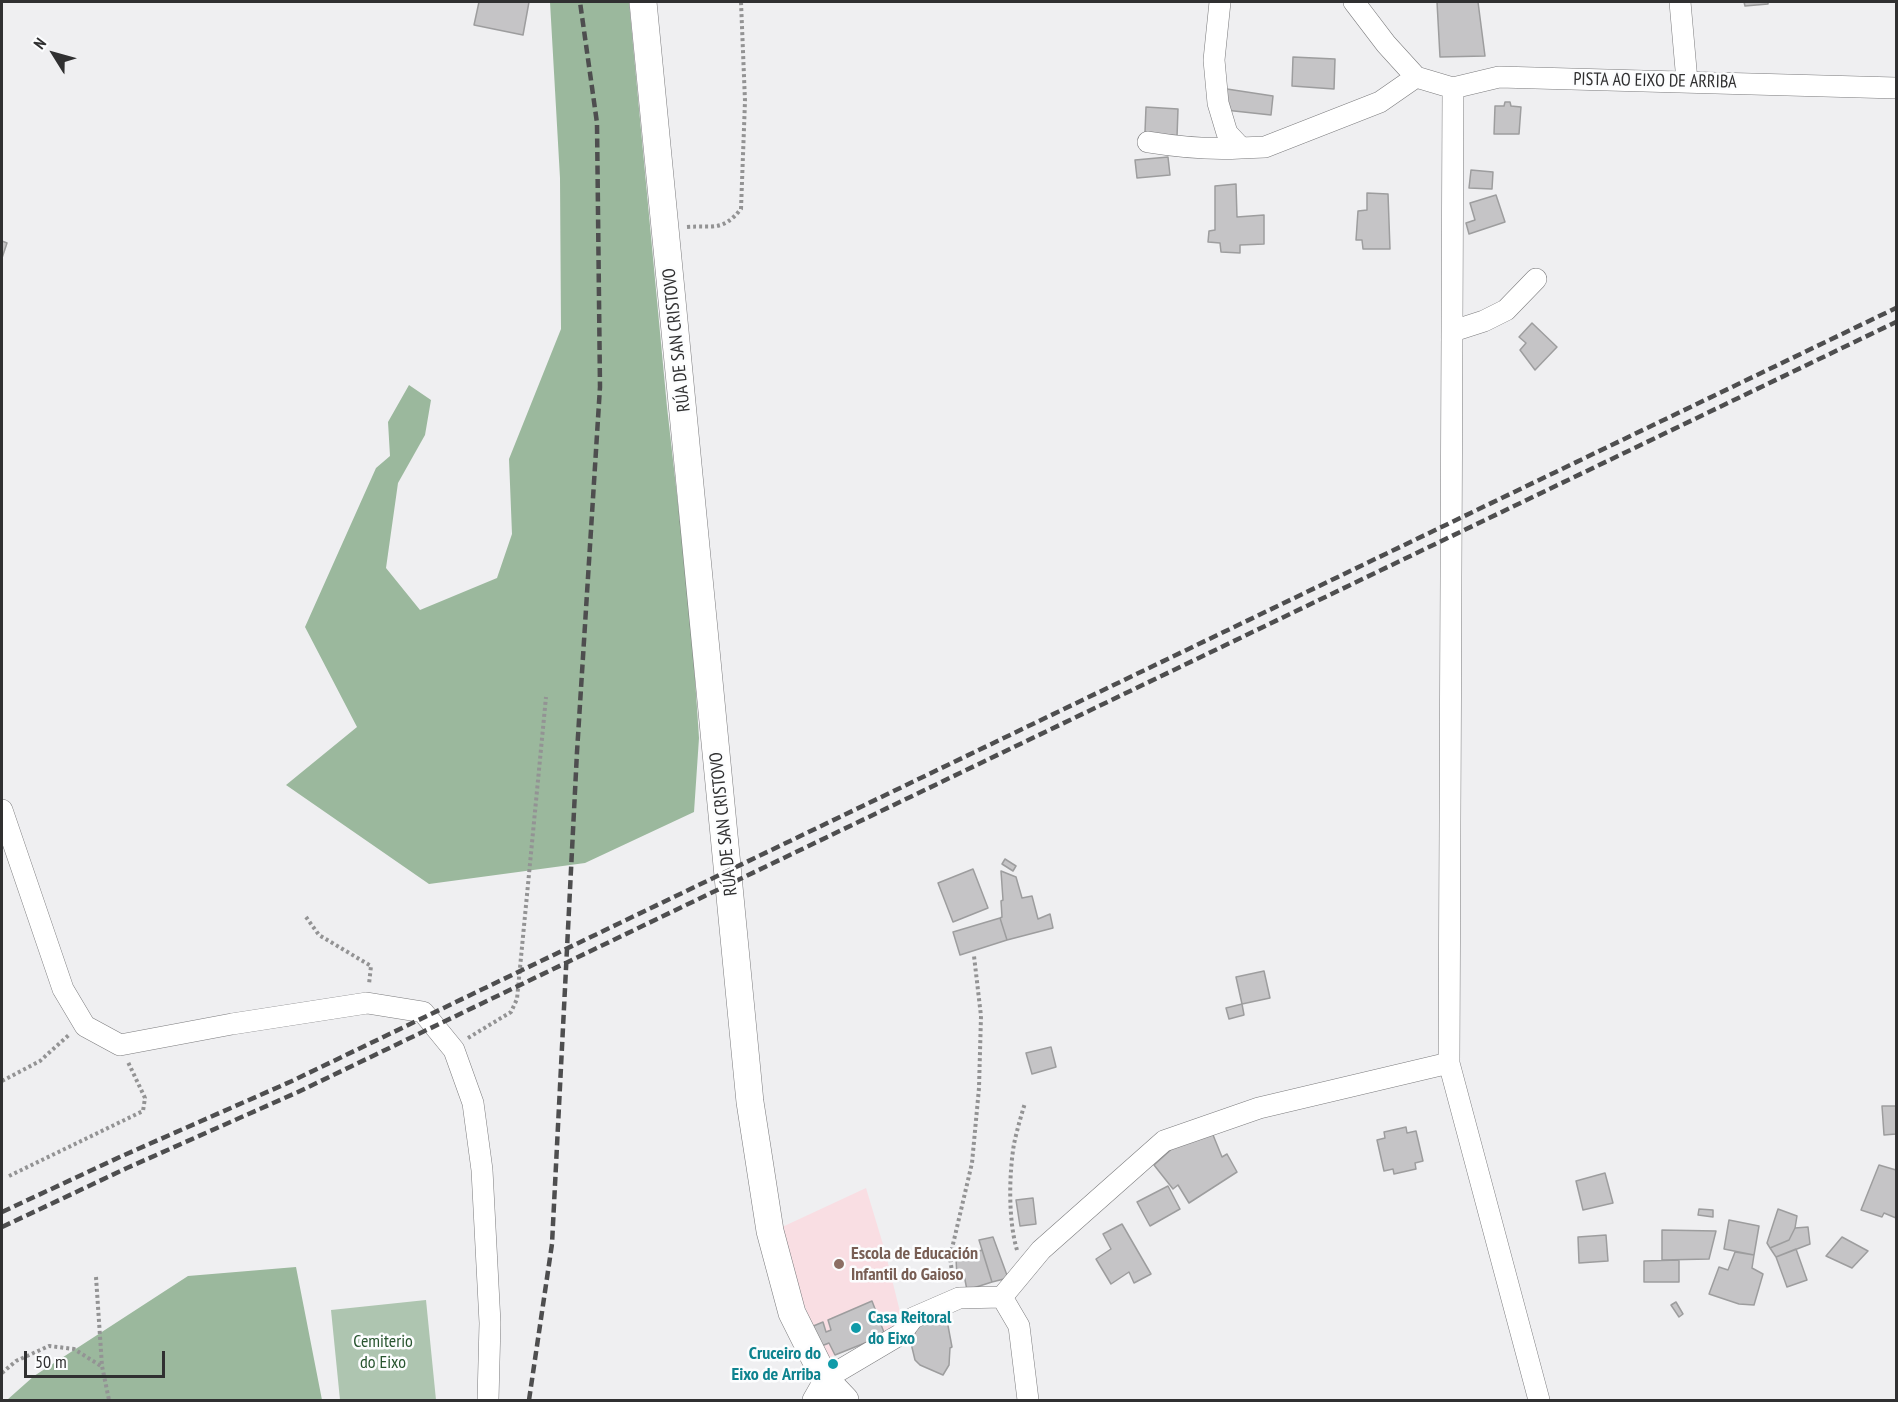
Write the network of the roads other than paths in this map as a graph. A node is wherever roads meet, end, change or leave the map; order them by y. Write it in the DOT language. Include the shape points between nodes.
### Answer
graph roads {
  1 [pos="643,2"];
  2 [pos="1221,2"];
  3 [pos="1354,2"];
  4 [pos="1680,2"];
  5 [pos="1416,76"];
  6 [pos="1687,81"];
  7 [pos="1453,88"];
  8 [pos="1896,88"];
  9 [pos="1148,142"];
  10 [pos="1241,148"];
  11 [pos="1536,279"];
  12 [pos="1453,331"];
  13 [pos="2,810"];
  14 [pos="2,872"];
  15 [pos="23,874"];
  16 [pos="1449,1064"];
  17 [pos="1002,1297"];
  18 [pos="819,1390"];
  19 [pos="488,1401"];
  20 [pos="845,1401"];
  21 [pos="1028,1401"];
  22 [pos="1539,1401"];
  1 -- 18 [label="street, RÚA DE SAN CRISTOVO" via="750,1102 770,1231 792,1313"];
  2 -- 10 [label="street" via="1214,60 1218,103 1227,133"];
  3 -- 5 [label="street"];
  4 -- 6 [label="street"];
  5 -- 7 [label="street"];
  5 -- 10 [label="street" via="1380,102 1265,147"];
  6 -- 7 [label="street, PISTA AO EIXO DE ARRIBA" via="1499,77"];
  6 -- 8 [label="street, PISTA AO EIXO DE ARRIBA"];
  7 -- 12 [label="street"];
  9 -- 10 [label="street" via="1217,150"];
  11 -- 12 [label="street" via="1506,310"];
  12 -- 16 [label="street"];
  13 -- 15 [label="street"];
  14 -- 15 [label="street"];
  15 -- 19 [label="street" via="63,989 85,1026 120,1046 367,1003 423,1012 454,1050 473,1103 482,1170 490,1323"];
  16 -- 17 [label="street" via="1259,1108 1164,1141 1041,1250"];
  16 -- 22 [label="street"];
  17 -- 18 [label="street" via="959,1298 912,1318 901,1334"];
  17 -- 21 [label="street" via="1018,1326"];
  18 -- 20 [label="street, RÚA DE SAN CRISTOVO"];
}
